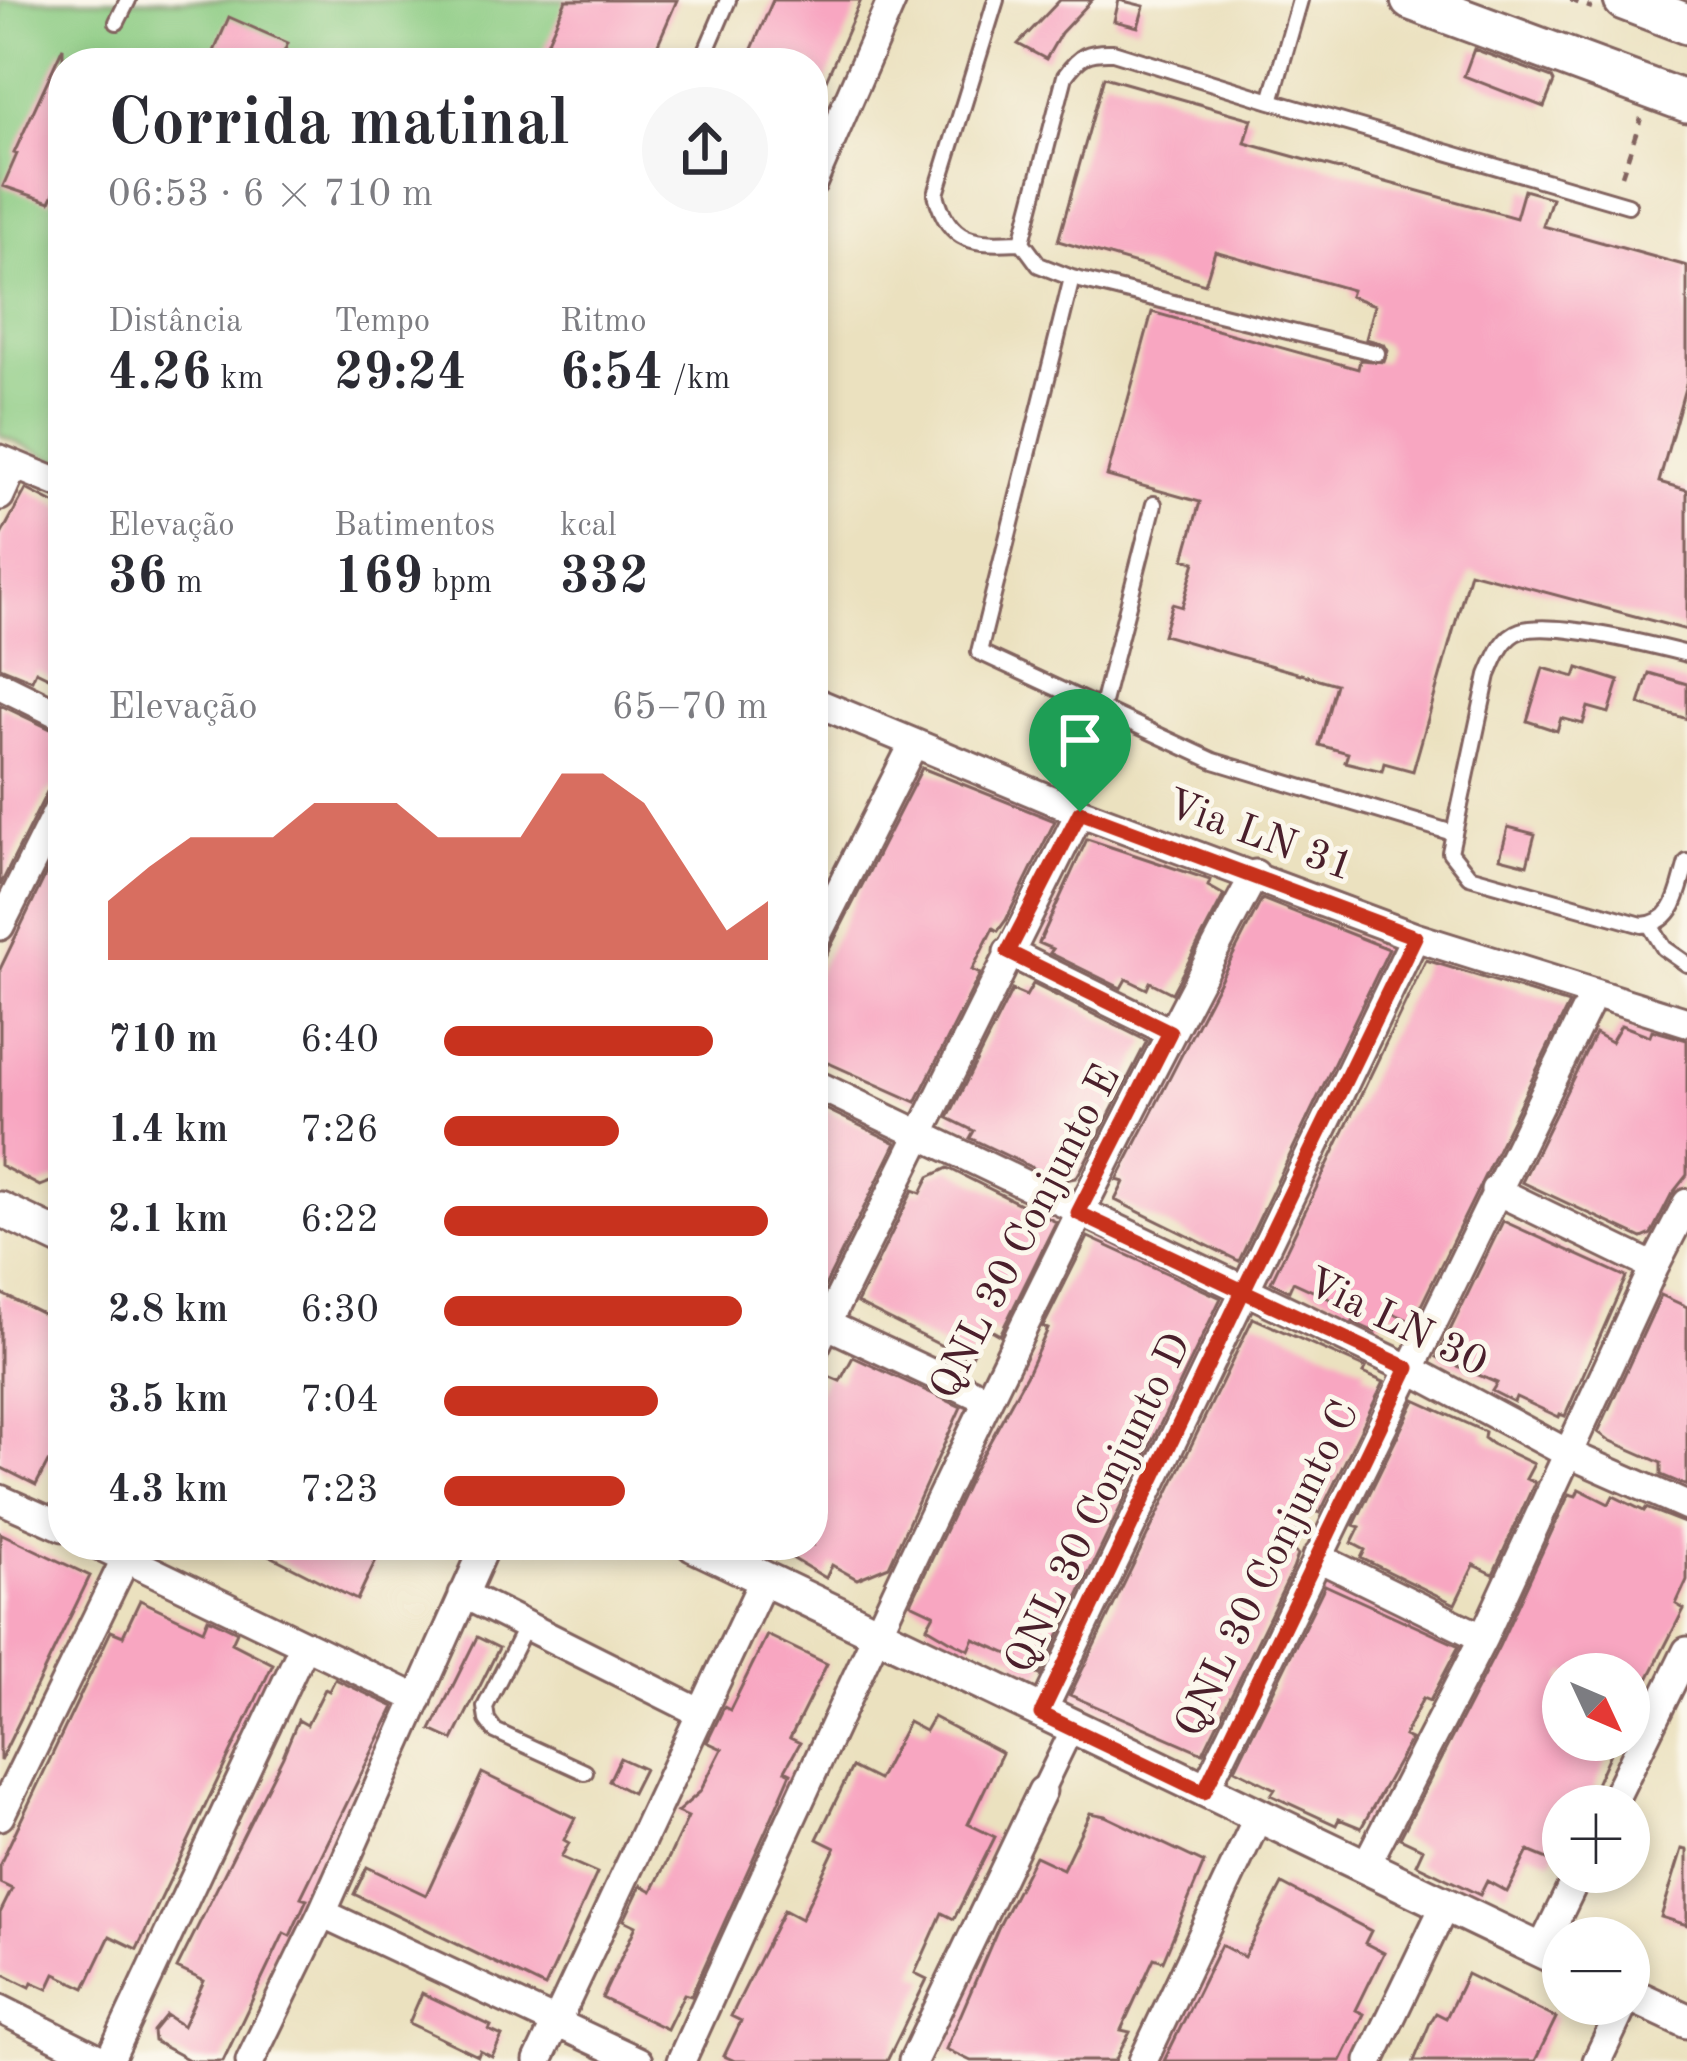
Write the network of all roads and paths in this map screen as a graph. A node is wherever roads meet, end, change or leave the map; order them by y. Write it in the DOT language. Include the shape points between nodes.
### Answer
graph roads {
  1 [pos="128,0"];
  2 [pos="728,0"];
  3 [pos="892,0"];
  4 [pos="996,0"];
  5 [pos="1300,0"];
  6 [pos="1411,0"];
  7 [pos="1624,0"];
  8 [pos="117,22"];
  9 [pos="1687,24"];
  10 [pos="707,48"];
  11 [pos="1271,101"];
  12 [pos="1687,102"];
  13 [pos="828,147"];
  14 [pos="1628,206"];
  15 [pos="1022,242"];
  16 [pos="1072,278"];
  17 [pos="1377,353"];
  18 [pos="7,462"];
  19 [pos="48,479"];
  20 [pos="0,496"];
  21 [pos="1154,504"];
  22 [pos="1687,654"];
  23 [pos="0,685"];
  24 [pos="1102,706"];
  25 [pos="828,707"];
  26 [pos="48,709"];
  27 [pos="914,743"];
  28 [pos="1080,812"];
  29 [pos="48,829"];
  30 [pos="1453,833"];
  31 [pos="1687,862"];
  32 [pos="1255,874"];
  33 [pos="828,913"];
  34 [pos="2,917"];
  35 [pos="1650,925"];
  36 [pos="1415,937"];
  37 [pos="1008,952"];
  38 [pos="1687,964"];
  39 [pos="1594,993"];
  40 [pos="1687,1022"];
  41 [pos="1170,1032"];
  42 [pos="828,1090"];
  43 [pos="919,1132"];
  44 [pos="1495,1190"];
  45 [pos="1687,1203"];
  46 [pos="0,1210"];
  47 [pos="1078,1213"];
  48 [pos="48,1232"];
  49 [pos="1654,1267"];
  50 [pos="1243,1291"];
  51 [pos="828,1320"];
  52 [pos="828,1325"];
  53 [pos="1408,1368"];
  54 [pos="986,1399"];
  55 [pos="1568,1454"];
  56 [pos="0,1499"];
  57 [pos="1687,1506"];
  58 [pos="48,1520"];
  59 [pos="1317,1557"];
  60 [pos="125,1560"];
  61 [pos="127,1560"];
  62 [pos="478,1560"];
  63 [pos="730,1560"];
  64 [pos="764,1579"];
  65 [pos="463,1594"];
  66 [pos="526,1626"];
  67 [pos="875,1630"];
  68 [pos="1483,1638"];
  69 [pos="304,1645"];
  70 [pos="1687,1651"];
  71 [pos="418,1699"];
  72 [pos="699,1712"];
  73 [pos="1041,1714"];
  74 [pos="1073,1727"];
  75 [pos="585,1772"];
  76 [pos="1621,1785"];
  77 [pos="1042,1791"];
  78 [pos="1204,1792"];
  79 [pos="0,1816"];
  80 [pos="1258,1817"];
  81 [pos="1365,1867"];
  82 [pos="1445,1905"];
  83 [pos="322,1913"];
  84 [pos="1542,1950"];
  85 [pos="1650,2004"];
  86 [pos="0,2009"];
  87 [pos="556,2020"];
  88 [pos="1687,2021"];
  89 [pos="1614,2025"];
  90 [pos="106,2061"];
  91 [pos="250,2061"];
  92 [pos="538,2061"];
  93 [pos="638,2061"];
  94 [pos="681,2061"];
  95 [pos="913,2061"];
  96 [pos="1143,2061"];
  97 [pos="1370,2061"];
  98 [pos="1597,2061"];
  1 -- 8 [label="lane"];
  2 -- 10 [label="lane"];
  3 -- 13 [label="street"];
  4 -- 15 [label="lane" via="936,194 962,238"];
  5 -- 11 [label="lane"];
  6 -- 12 [label="main road"];
  7 -- 9 [label="main road"];
  11 -- 14 [label="lane"];
  11 -- 15 [label="lane" via="1090,51 1066,76"];
  15 -- 16 [label="lane" via="1040,265"];
  16 -- 17 [label="lane"];
  16 -- 24 [label="lane" via="979,652"];
  18 -- 19 [label="street"];
  18 -- 20 [label="street"];
  21 -- 24 [label="lane"];
  22 -- 30 [label="lane" via="1607,637 1517,632 1489,675"];
  23 -- 26 [label="street"];
  24 -- 30 [label="lane" via="1214,761"];
  25 -- 27 [label="street, Via LN 31"];
  27 -- 28 [label="street, Via LN 31"];
  27 -- 33 [label="street"];
  28 -- 32 [label="street, Via LN 31"];
  28 -- 37 [label="street"];
  29 -- 34 [label="street"];
  30 -- 35 [label="lane" via="1453,860 1468,876"];
  31 -- 35 [label="lane" via="1672,910"];
  32 -- 36 [label="street, Via LN 31"];
  32 -- 41 [label="street, QNL 30 Conjunto E"];
  35 -- 38 [label="lane" via="1664,949"];
  36 -- 39 [label="street, Via LN 31"];
  36 -- 50 [label="street, QNL 30 Conjunto D"];
  37 -- 41 [label="street"];
  37 -- 43 [label="street"];
  39 -- 40 [label="street, Via LN 31"];
  39 -- 44 [label="street, QNL 30 Conjunto C"];
  41 -- 47 [label="street, QNL 30 Conjunto E"];
  42 -- 43 [label="street, Via LN 30"];
  43 -- 47 [label="street, Via LN 30"];
  43 -- 51 [label="street"];
  44 -- 49 [label="street"];
  44 -- 53 [label="street, QNL 30 Conjunto C"];
  45 -- 49 [label="street"];
  46 -- 48 [label="street"];
  47 -- 50 [label="street, Via LN 30"];
  47 -- 54 [label="street, QNL 30 Conjunto E"];
  49 -- 55 [label="street"];
  50 -- 53 [label="street, Via LN 30"];
  50 -- 73 [label="street, QNL 30 Conjunto D"];
  52 -- 54 [label="street"];
  53 -- 55 [label="street, Via LN 30"];
  53 -- 59 [label="street, QNL 30 Conjunto C"];
  54 -- 67 [label="street, QNL 30 Conjunto E"];
  55 -- 57 [label="street, Via LN 30"];
  55 -- 68 [label="street"];
  56 -- 58 [label="street"];
  59 -- 68 [label="street"];
  59 -- 78 [label="street, QNL 30 Conjunto C"];
  60 -- 79 [label="street"];
  61 -- 69 [label="street"];
  62 -- 65 [label="street"];
  63 -- 64 [label="street"];
  64 -- 67 [label="street"];
  64 -- 72 [label="street"];
  65 -- 66 [label="street"];
  65 -- 71 [label="street"];
  66 -- 72 [label="street"];
  66 -- 75 [label="lane" via="484,1707 487,1720"];
  67 -- 73 [label="street"];
  67 -- 94 [label="street, QNL 30 Conjunto E"];
  68 -- 81 [label="street"];
  69 -- 71 [label="street"];
  69 -- 90 [label="street"];
  70 -- 76 [label="street"];
  71 -- 83 [label="street"];
  72 -- 87 [label="street"];
  73 -- 74 [label="street"];
  74 -- 77 [label="street"];
  74 -- 78 [label="street"];
  77 -- 95 [label="street"];
  78 -- 80 [label="street"];
  80 -- 81 [label="street"];
  80 -- 96 [label="street"];
  81 -- 82 [label="street"];
  82 -- 84 [label="street"];
  82 -- 97 [label="street"];
  83 -- 87 [label="street"];
  83 -- 91 [label="street"];
  85 -- 88 [label="street"];
  86 -- 90 [label="street"];
  87 -- 92 [label="street"];
  87 -- 93 [label="street"];
  89 -- 98 [label="street"];
}
